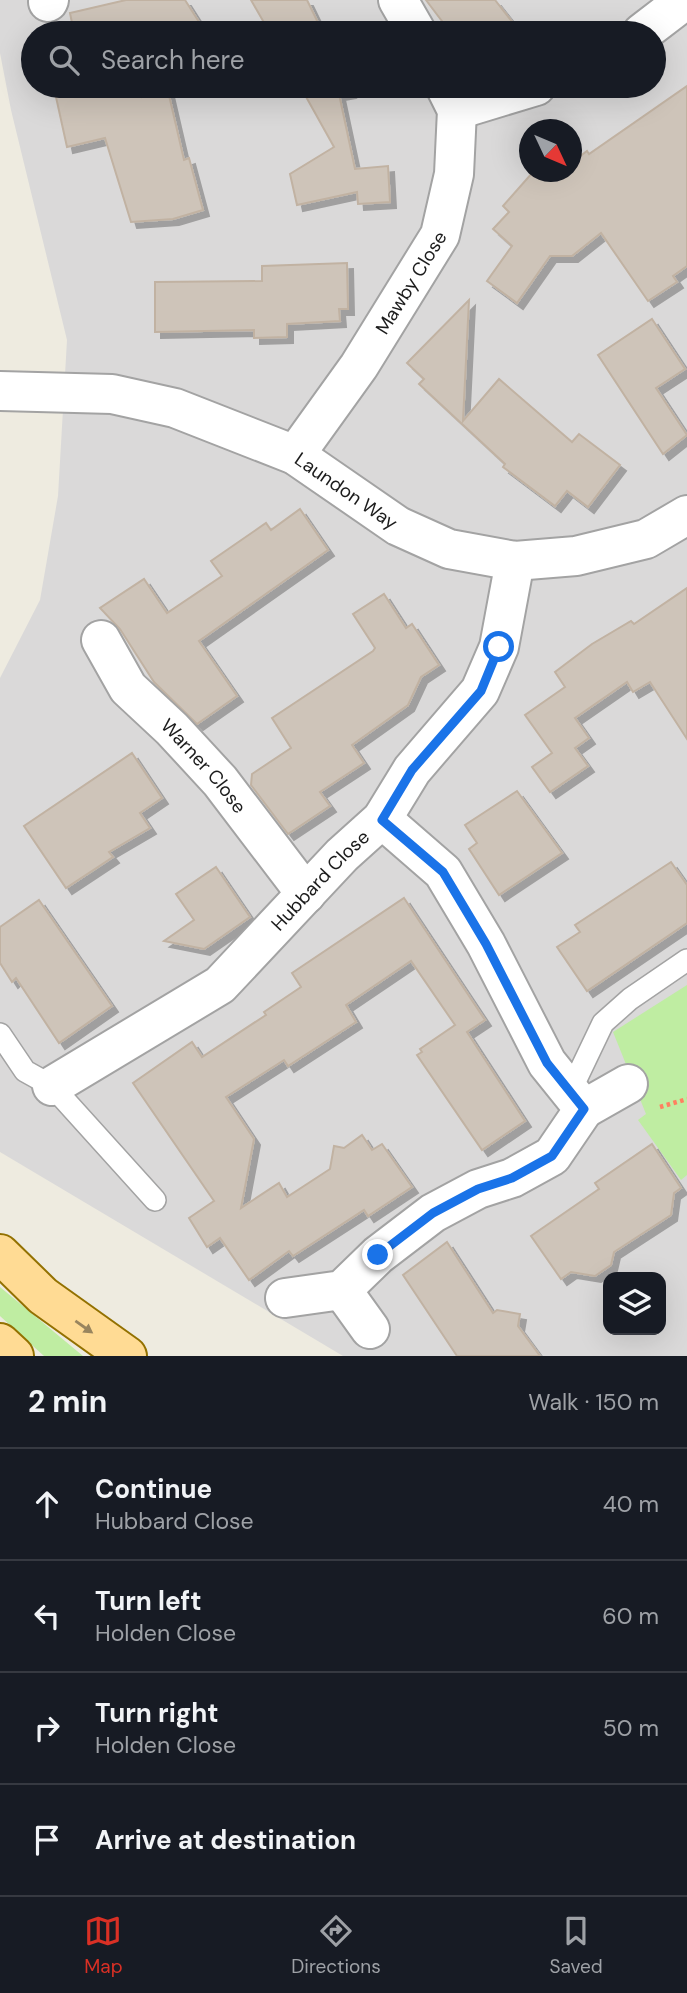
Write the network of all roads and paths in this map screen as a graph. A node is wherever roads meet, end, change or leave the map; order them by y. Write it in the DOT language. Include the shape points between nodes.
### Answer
graph roads {
  1 [pos="398,0"];
  2 [pos="685,0"];
  3 [pos="410,21"];
  4 [pos="658,21"];
  5 [pos="451,98"];
  6 [pos="0,391"];
  7 [pos="295,455"];
  8 [pos="687,515"];
  9 [pos="515,561"];
  10 [pos="101,640"];
  11 [pos="382,820"];
  12 [pos="306,894"];
  13 [pos="687,960"];
  14 [pos="0,1034"];
  15 [pos="628,1084"];
  16 [pos="52,1086"];
  17 [pos="577,1100"];
  18 [pos="155,1200"];
  19 [pos="0,1254"];
  20 [pos="342,1290"];
  21 [pos="285,1298"];
  22 [pos="370,1329"];
  23 [pos="0,1343"];
  24 [pos="14,1356"];
  25 [pos="127,1356"];
  1 -- 3 [label="street"];
  2 -- 4 [label="street"];
  5 -- 7 [label="street, Mawby Close" via="454,174 440,235 359,366"];
  6 -- 7 [label="street, Laundon Way" via="112,394 175,408"];
  7 -- 9 [label="street, Laundon Way" via="398,526 449,549"];
  8 -- 9 [label="street, Laundon Way" via="646,539 576,556"];
  9 -- 11 [label="street, Hubbard Close" via="499,647 481,691 412,770"];
  10 -- 12 [label="street, Warner Close" via="128,688 220,782"];
  11 -- 12 [label="street, Hubbard Close"];
  11 -- 17 [label="street" via="443,872 547,1063"];
  12 -- 16 [label="street, Hubbard Close" via="220,985"];
  13 -- 17 [label="lane" via="629,999 603,1023"];
  14 -- 16 [label="lane" via="25,1071"];
  15 -- 17 [label="street"];
  16 -- 18 [label="lane"];
  17 -- 20 [label="street" via="552,1156 433,1213"];
  19 -- 25 [label="main road, one-way" via="43,1296"];
  20 -- 21 [label="street"];
  20 -- 22 [label="street"];
  23 -- 24 [label="main road"];
}
